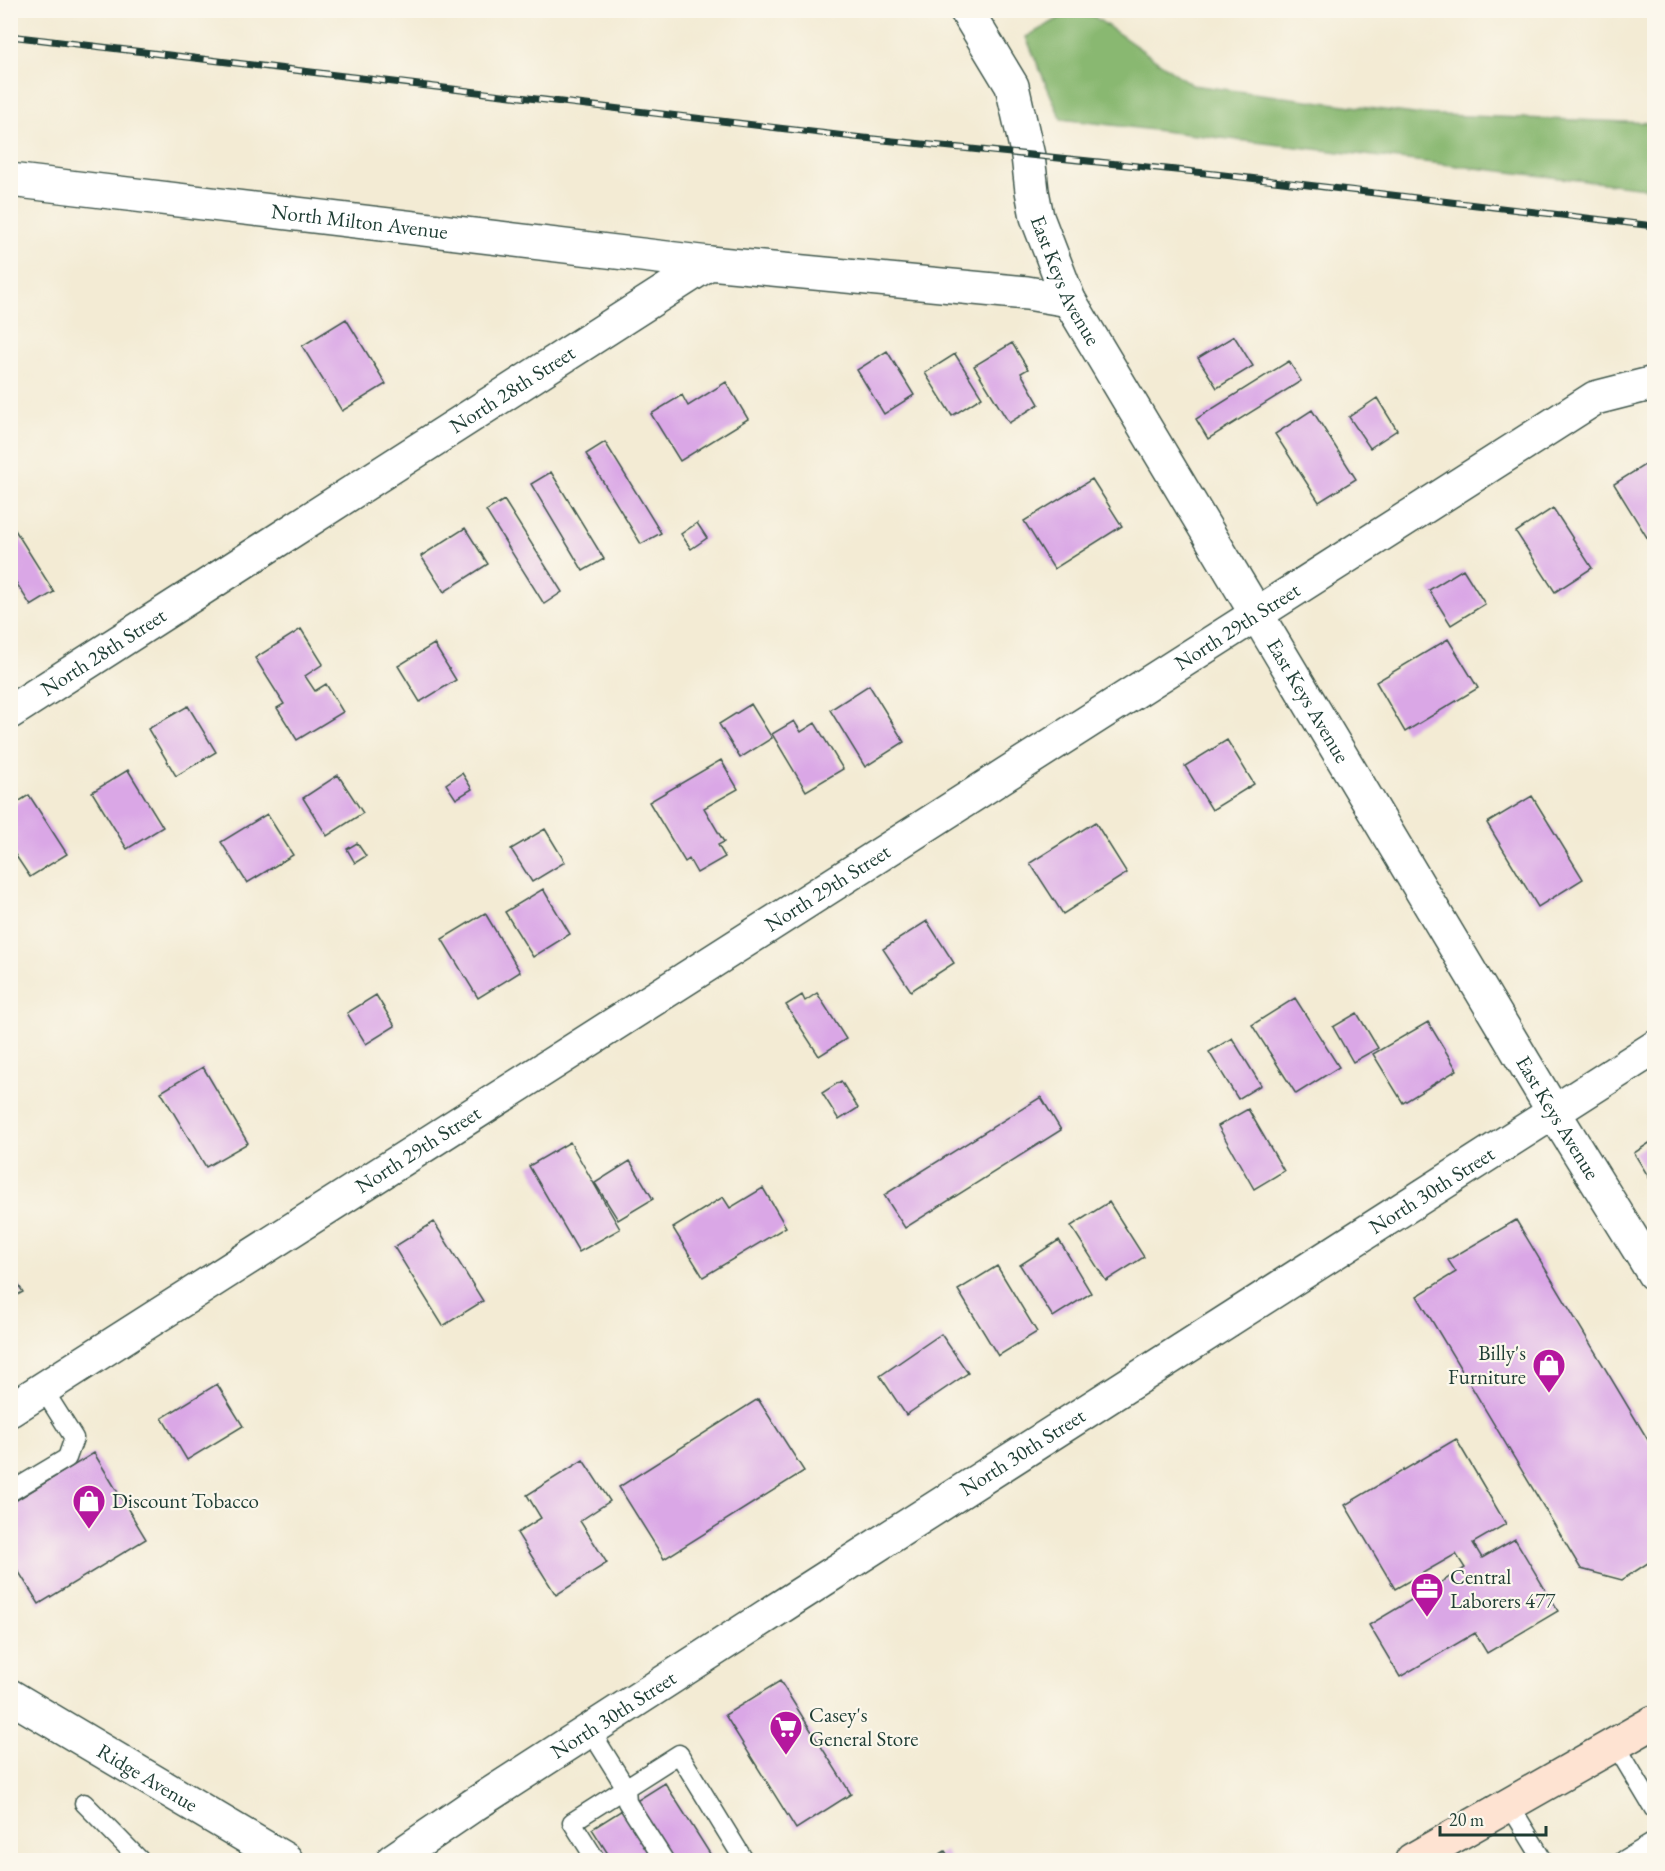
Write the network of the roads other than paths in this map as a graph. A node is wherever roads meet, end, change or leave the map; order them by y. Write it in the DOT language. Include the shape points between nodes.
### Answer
graph roads {
  1 [pos="966,10"];
  2 [pos="10,180"];
  3 [pos="709,263"];
  4 [pos="1069,300"];
  5 [pos="1654,383"];
  6 [pos="1255,614"];
  7 [pos="10,712"];
  8 [pos="1654,1048"];
  9 [pos="1555,1114"];
  10 [pos="1654,1274"];
  11 [pos="43,1389"];
  12 [pos="10,1410"];
  13 [pos="10,1492"];
  14 [pos="10,1696"];
  15 [pos="1654,1722"];
  16 [pos="590,1730"];
  17 [pos="1615,1744"];
  18 [pos="626,1788"];
  19 [pos="84,1803"];
  20 [pos="1509,1804"];
  21 [pos="1654,1809"];
  22 [pos="1654,1842"];
  23 [pos="140,1860"];
  24 [pos="286,1860"];
  25 [pos="393,1860"];
  26 [pos="596,1860"];
  27 [pos="664,1860"];
  28 [pos="744,1860"];
  29 [pos="1412,1860"];
  30 [pos="1543,1860"];
  31 [pos="1624,1860"];
  1 -- 4 [label="street, East Keys Avenue" via="1011,86 1028,156 1037,217"];
  2 -- 3 [label="street, North Milton Avenue"];
  3 -- 4 [label="street"];
  3 -- 7 [label="street, North 28th Street"];
  4 -- 6 [label="street, East Keys Avenue"];
  5 -- 6 [label="street, North 29th Street" via="1594,398"];
  6 -- 9 [label="street, East Keys Avenue"];
  6 -- 11 [label="street, North 29th Street"];
  8 -- 9 [label="street, North 30th Street"];
  9 -- 10 [label="street, East Keys Avenue"];
  9 -- 16 [label="street, North 30th Street"];
  11 -- 12 [label="street, North 29th Street"];
  11 -- 13 [label="lane" via="74,1438 68,1458"];
  14 -- 24 [label="street, Ridge Avenue"];
  15 -- 17 [label="main road"];
  16 -- 18 [label="lane"];
  16 -- 25 [label="street, North 30th Street"];
  17 -- 20 [label="main road"];
  17 -- 21 [label="lane"];
  18 -- 26 [label="lane" via="572,1822"];
  18 -- 27 [label="lane" via="627,1802"];
  18 -- 28 [label="lane" via="679,1754"];
  19 -- 23 [label="lane"];
  20 -- 29 [label="main road"];
  20 -- 30 [label="lane"];
  22 -- 31 [label="lane"];
}
